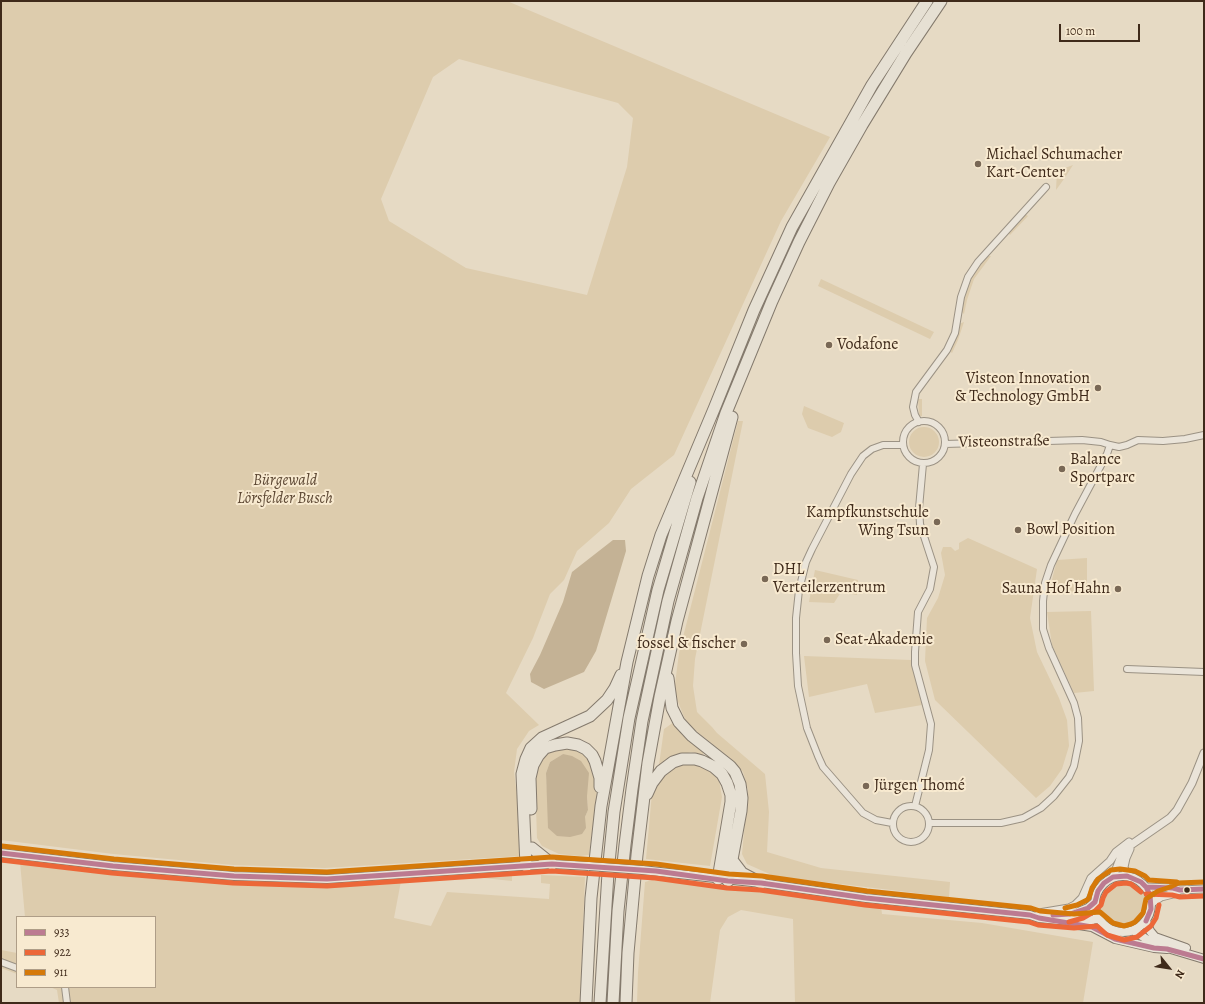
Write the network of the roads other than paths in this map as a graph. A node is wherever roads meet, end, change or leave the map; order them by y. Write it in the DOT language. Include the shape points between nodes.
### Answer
graph roads {
  1 [pos="927,1"];
  2 [pos="941,1"];
  3 [pos="1046,187"];
  4 [pos="746,362"];
  5 [pos="714,409"];
  6 [pos="919,422"];
  7 [pos="1204,435"];
  8 [pos="945,444"];
  9 [pos="903,445"];
  10 [pos="1110,445"];
  11 [pos="923,464"];
  12 [pos="627,662"];
  13 [pos="667,667"];
  14 [pos="1127,669"];
  15 [pos="1204,672"];
  16 [pos="1204,753"];
  17 [pos="601,806"];
  18 [pos="915,806"];
  19 [pos="642,809"];
  20 [pos="892,823"];
  21 [pos="929,823"];
  22 [pos="1147,834"];
  23 [pos="532,848"];
  24 [pos="1,853"];
  25 [pos="732,860"];
  26 [pos="552,864"];
  27 [pos="529,865"];
  28 [pos="1126,876"];
  29 [pos="1113,877"];
  30 [pos="723,880"];
  31 [pos="761,883"];
  32 [pos="1146,887"];
  33 [pos="1204,888"];
  34 [pos="1180,890"];
  35 [pos="1095,902"];
  36 [pos="1152,903"];
  37 [pos="1039,913"];
  38 [pos="1030,915"];
  39 [pos="1099,919"];
  40 [pos="1058,920"];
  41 [pos="1146,921"];
  42 [pos="1134,931"];
  43 [pos="1167,949"];
  44 [pos="1204,954"];
  45 [pos="1204,959"];
  46 [pos="1,962"];
  47 [pos="16,968"];
  48 [pos="65,988"];
  49 [pos="67,1003"];
  50 [pos="586,1003"];
  51 [pos="600,1003"];
  52 [pos="613,1003"];
  53 [pos="626,1003"];
  1 -- 5 [label="highway" via="872,85 792,226 754,310"];
  2 -- 4 [label="highway" via="879,97 829,183 799,242"];
  3 -- 6 [label="street" via="986,252 968,277 961,297 955,333 947,350 916,392 914,407"];
  4 -- 13 [label="highway"];
  4 -- 52 [label="highway" via="697,498 668,601 642,721 624,852"];
  5 -- 12 [label="highway" via="661,535"];
  5 -- 51 [label="highway" via="658,590 629,718 614,812"];
  6 -- 8 [label="street, Visteonstraße" via="938,426"];
  6 -- 9 [label="street" via="908,428"];
  7 -- 10 [label="street, Visteonstraße" via="1163,441 1138,440 1119,447"];
  8 -- 10 [label="street, Visteonstraße" via="1082,440"];
  8 -- 11 [label="street, Visteonstraße" via="944,450 936,460"];
  9 -- 11 [label="street" via="907,456"];
  9 -- 20 [label="street" via="883,445 872,449 863,456 851,474 806,562 796,618 798,686 807,728 823,767 863,813 876,820"];
  10 -- 21 [label="street" via="1075,514 1045,583 1043,629 1078,718 1079,741 1069,777 1041,808 1023,818 1001,823"];
  11 -- 18 [label="street" via="920,524 934,567 930,589 918,612 915,665 931,724 929,750"];
  12 -- 17 [label="highway"];
  12 -- 27 [label="highway" via="615,688 602,706 590,716 542,738 528,753 522,774"];
  13 -- 19 [label="highway"];
  13 -- 25 [label="highway" via="670,699 679,722 692,736 730,766 740,784 741,810"];
  14 -- 15 [label="street"];
  16 -- 22 [label="street" via="1177,810"];
  17 -- 23 [label="highway" via="600,778 592,755 578,745 567,743 544,748 533,765 530,778"];
  17 -- 50 [label="highway" via="591,898"];
  18 -- 20 [label="street" via="900,809"];
  18 -- 21 [label="street" via="925,812"];
  19 -- 30 [label="highway" via="656,777 673,762 696,759 718,771 727,783 731,795"];
  19 -- 53 [label="highway" via="631,914"];
  20 -- 21 [label="street" via="895,834 910,842 922,838"];
  22 -- 28 [label="street" via="1130,849 1124,867"];
  22 -- 29 [label="street" via="1128,847 1121,856"];
  22 -- 37 [label="street" via="1135,838 1116,852 1091,878 1082,898 1075,905"];
  23 -- 26 [label="highway"];
  23 -- 27 [label="highway"];
  24 -- 27 [label="main road" via="234,876 327,879"];
  25 -- 30 [label="highway"];
  25 -- 31 [label="highway" via="742,873"];
  26 -- 27 [label="main road"];
  26 -- 30 [label="main road, bridge" via="642,870"];
  28 -- 29 [label="main road"];
  28 -- 32 [label="main road" via="1138,880"];
  29 -- 35 [label="main road" via="1101,887"];
  30 -- 31 [label="main road"];
  31 -- 38 [label="main road" via="866,898"];
  32 -- 34 [label="street"];
  32 -- 36 [label="main road"];
  33 -- 34 [label="street"];
  34 -- 36 [label="street" via="1160,897"];
  35 -- 37 [label="main road" via="1084,910 1070,914"];
  35 -- 39 [label="main road"];
  36 -- 41 [label="main road"];
  37 -- 38 [label="main road"];
  38 -- 40 [label="main road"];
  39 -- 40 [label="main road"];
  39 -- 42 [label="main road" via="1114,931"];
  40 -- 43 [label="main road" via="1092,927 1115,939"];
  41 -- 42 [label="main road"];
  41 -- 44 [label="main road" via="1151,934 1157,938"];
  42 -- 43 [label="main road"];
  43 -- 45 [label="main road"];
  46 -- 47 [label="street"];
  48 -- 49 [label="street"];
}
